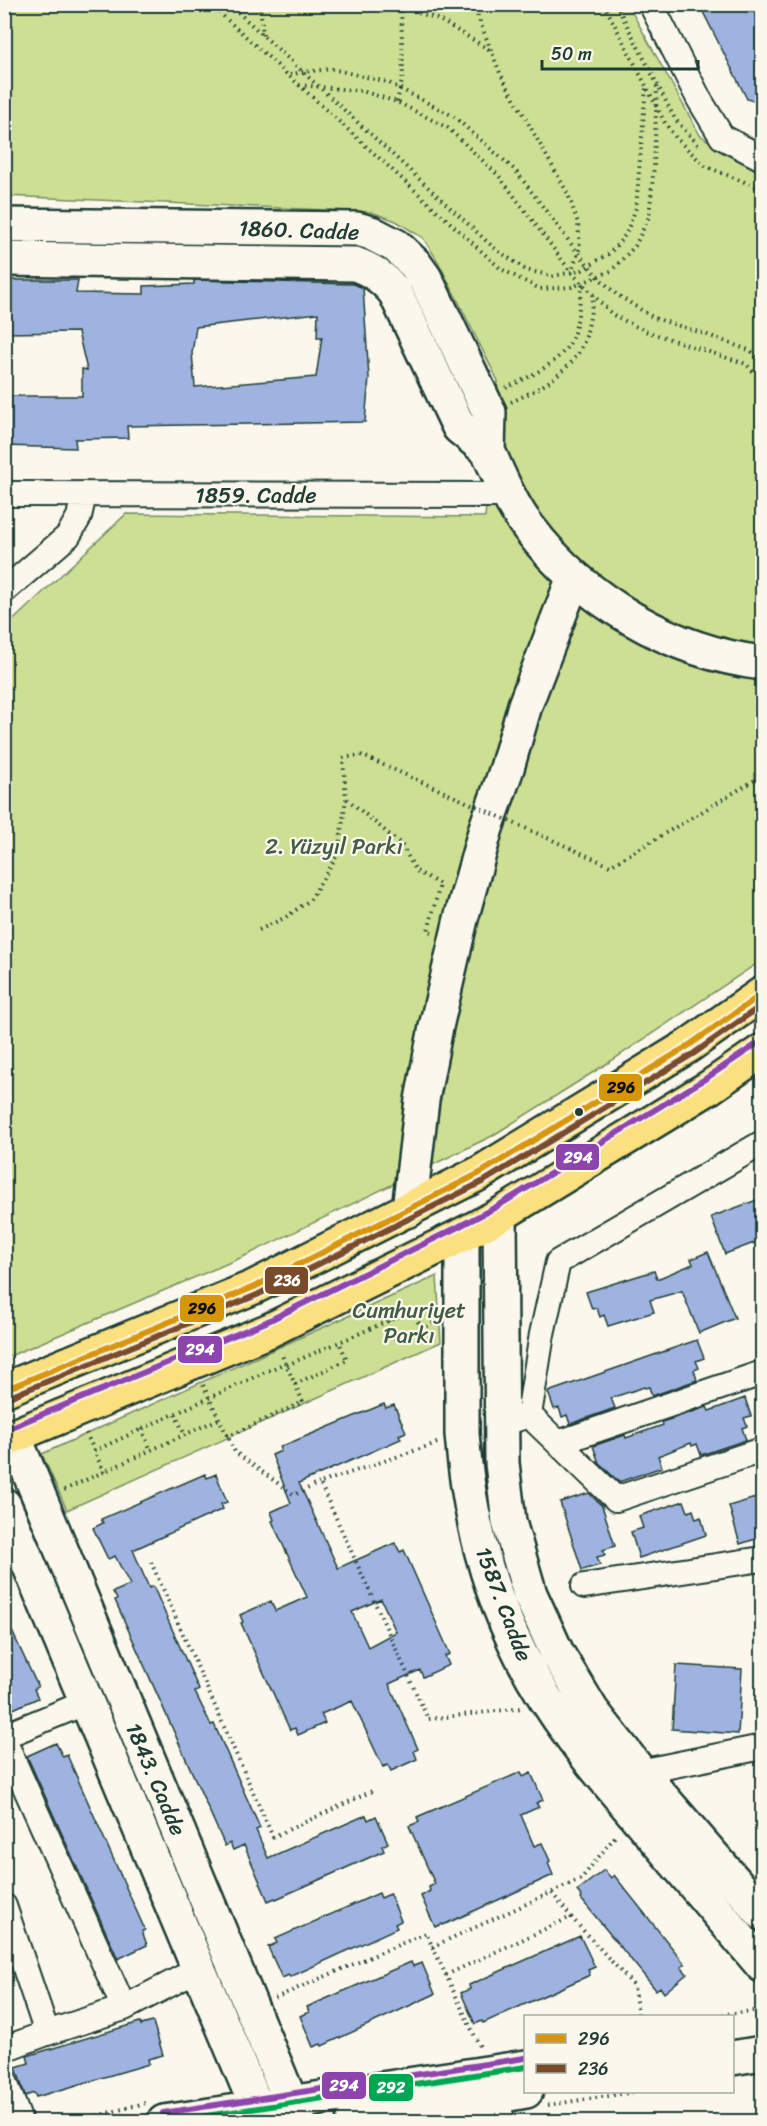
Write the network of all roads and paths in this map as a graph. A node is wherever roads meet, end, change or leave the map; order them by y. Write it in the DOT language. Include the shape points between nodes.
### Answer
graph roads {
  1 [pos="210,4"];
  2 [pos="229,4"];
  3 [pos="260,4"];
  4 [pos="384,4"];
  5 [pos="473,4"];
  6 [pos="604,4"];
  7 [pos="651,4"];
  8 [pos="401,6"];
  9 [pos="263,36"];
  10 [pos="491,50"];
  11 [pos="302,72"];
  12 [pos="289,75"];
  13 [pos="657,84"];
  14 [pos="298,85"];
  15 [pos="317,86"];
  16 [pos="400,87"];
  17 [pos="646,87"];
  18 [pos="397,102"];
  19 [pos="656,105"];
  20 [pos="762,158"];
  21 [pos="762,189"];
  22 [pos="4,225"];
  23 [pos="578,253"];
  24 [pos="4,259"];
  25 [pos="588,266"];
  26 [pos="571,272"];
  27 [pos="597,276"];
  28 [pos="582,283"];
  29 [pos="594,295"];
  30 [pos="762,362"];
  31 [pos="762,381"];
  32 [pos="485,405"];
  33 [pos="488,451"];
  34 [pos="4,494"];
  35 [pos="84,494"];
  36 [pos="508,495"];
  37 [pos="574,577"];
  38 [pos="4,591"];
  39 [pos="762,663"];
  40 [pos="762,776"];
  41 [pos="346,799"];
  42 [pos="260,930"];
  43 [pos="428,931"];
  44 [pos="762,994"];
  45 [pos="762,1051"];
  46 [pos="762,1143"];
  47 [pos="409,1210"];
  48 [pos="500,1215"];
  49 [pos="462,1235"];
  50 [pos="462,1273"];
  51 [pos="500,1273"];
  52 [pos="462,1310"];
  53 [pos="388,1321"];
  54 [pos="421,1329"];
  55 [pos="270,1330"];
  56 [pos="339,1342"];
  57 [pos="192,1363"];
  58 [pos="286,1364"];
  59 [pos="762,1373"];
  60 [pos="295,1384"];
  61 [pos="4,1390"];
  62 [pos="209,1398"];
  63 [pos="75,1411"];
  64 [pos="175,1414"];
  65 [pos="219,1419"];
  66 [pos="515,1419"];
  67 [pos="141,1429"];
  68 [pos="462,1434"];
  69 [pos="186,1435"];
  70 [pos="227,1437"];
  71 [pos="9,1438"];
  72 [pos="558,1443"];
  73 [pos="151,1450"];
  74 [pos="762,1450"];
  75 [pos="94,1451"];
  76 [pos="104,1472"];
  77 [pos="320,1483"];
  78 [pos="40,1501"];
  79 [pos="4,1505"];
  80 [pos="762,1559"];
  81 [pos="151,1562"];
  82 [pos="584,1586"];
  83 [pos="87,1702"];
  84 [pos="549,1705"];
  85 [pos="4,1738"];
  86 [pos="762,1747"];
  87 [pos="640,1772"];
  88 [pos="372,1791"];
  89 [pos="634,1814"];
  90 [pos="552,1893"];
  91 [pos="4,1906"];
  92 [pos="762,1913"];
  93 [pos="571,1917"];
  94 [pos="432,1947"];
  95 [pos="762,1965"];
  96 [pos="199,1969"];
  97 [pos="446,1975"];
  98 [pos="124,2008"];
  99 [pos="252,2008"];
  100 [pos="762,2010"];
  101 [pos="638,2015"];
  102 [pos="720,2015"];
  103 [pos="762,2031"];
  104 [pos="47,2033"];
  105 [pos="734,2035"];
  106 [pos="4,2049"];
  107 [pos="762,2053"];
  108 [pos="734,2058"];
  109 [pos="524,2068"];
  110 [pos="4,2079"];
  111 [pos="504,2095"];
  112 [pos="295,2112"];
  113 [pos="260,2114"];
  114 [pos="20,2121"];
  115 [pos="164,2121"];
  116 [pos="353,2121"];
  1 -- 12 [label="path"];
  2 -- 9 [label="path"];
  3 -- 9 [label="path"];
  4 -- 8 [label="path"];
  5 -- 10 [label="path"];
  6 -- 17 [label="path"];
  7 -- 20 [label="street" via="722,137"];
  8 -- 10 [label="path" via="438,19"];
  8 -- 16 [label="path" via="404,76"];
  9 -- 11 [label="path"];
  10 -- 23 [label="path" via="568,194 578,223"];
  11 -- 12 [label="path"];
  11 -- 15 [label="path"];
  11 -- 16 [label="path" via="332,69"];
  12 -- 14 [label="path"];
  13 -- 19 [label="path"];
  14 -- 15 [label="path"];
  14 -- 28 [label="path" via="501,270 540,289"];
  15 -- 18 [label="path" via="363,91"];
  15 -- 26 [label="path" via="493,247 526,270 553,276"];
  16 -- 18 [label="path"];
  16 -- 23 [label="path" via="453,116 515,170"];
  17 -- 19 [label="path"];
  17 -- 25 [label="path" via="636,208 627,234 610,253"];
  18 -- 26 [label="path" via="448,128 499,176"];
  19 -- 21 [label="path" via="676,138 705,166"];
  19 -- 27 [label="path" via="649,217 635,246 611,270"];
  22 -- 32 [label="street, 1860. Cadde" via="371,233 396,246 425,278"];
  23 -- 25 [label="path"];
  23 -- 26 [label="path"];
  24 -- 33 [label="street, 1860. Cadde" via="355,264 367,268 395,292 459,427"];
  25 -- 26 [label="path"];
  25 -- 27 [label="path"];
  26 -- 28 [label="path"];
  27 -- 28 [label="path"];
  27 -- 30 [label="path" via="616,294 654,318 751,351"];
  28 -- 29 [label="path"];
  28 -- 32 [label="path" via="572,340 564,351"];
  29 -- 31 [label="path" via="613,315 746,364"];
  29 -- 32 [label="path" via="587,333 571,363 535,390"];
  32 -- 33 [label="street, 1860. Cadde"];
  33 -- 36 [label="street, 1860. Cadde"];
  34 -- 35 [label="street, 1859. Cadde"];
  35 -- 36 [label="street, 1859. Cadde"];
  35 -- 38 [label="street" via="79,517 68,536"];
  36 -- 37 [label="street, 1860. Cadde" via="527,527"];
  37 -- 39 [label="street, 1860. Cadde" via="655,631 706,651"];
  37 -- 47 [label="street" via="525,705 460,919 422,1100"];
  40 -- 41 [label="path, bridge" via="610,866 361,754 343,758"];
  41 -- 42 [label="path" via="338,854 310,900"];
  41 -- 43 [label="path" via="402,845 416,871 440,884"];
  44 -- 47 [label="main road" via="688,1046 480,1173"];
  45 -- 48 [label="main road"];
  46 -- 66 [label="street" via="558,1262 542,1334"];
  47 -- 61 [label="main road" via="254,1287"];
  48 -- 49 [label="main road"];
  48 -- 51 [label="street, 1587. Cadde"];
  49 -- 50 [label="street, 1587. Cadde"];
  49 -- 55 [label="main road"];
  50 -- 51 [label="street" via="471,1258 482,1254 494,1260"];
  50 -- 52 [label="street, 1587. Cadde"];
  51 -- 66 [label="street, 1587. Cadde"];
  52 -- 54 [label="path"];
  52 -- 68 [label="street, 1587. Cadde"];
  53 -- 54 [label="path" via="412,1310"];
  53 -- 54 [label="path" via="396,1340"];
  53 -- 56 [label="path"];
  55 -- 57 [label="main road"];
  55 -- 58 [label="path"];
  56 -- 58 [label="path"];
  56 -- 60 [label="path" via="347,1360"];
  57 -- 62 [label="path"];
  57 -- 63 [label="main road"];
  58 -- 60 [label="path"];
  58 -- 62 [label="path"];
  59 -- 72 [label="street"];
  60 -- 70 [label="path" via="303,1402"];
  62 -- 64 [label="path"];
  62 -- 65 [label="path"];
  63 -- 71 [label="main road"];
  63 -- 75 [label="path"];
  64 -- 67 [label="path"];
  64 -- 69 [label="path"];
  65 -- 69 [label="path"];
  65 -- 70 [label="path"];
  66 -- 72 [label="street"];
  66 -- 87 [label="street, 1587. Cadde" via="502,1463 505,1498 530,1594 544,1629 591,1711"];
  67 -- 73 [label="path"];
  67 -- 75 [label="path"];
  68 -- 77 [label="path"];
  68 -- 84 [label="street, 1587. Cadde" via="472,1510 491,1581 509,1631"];
  69 -- 73 [label="path"];
  70 -- 77 [label="path" via="235,1452 294,1495"];
  71 -- 78 [label="street, 1843. Cadde"];
  72 -- 74 [label="street" via="616,1499"];
  73 -- 76 [label="path"];
  75 -- 76 [label="path"];
  76 -- 78 [label="path"];
  77 -- 84 [label="path" via="428,1719"];
  78 -- 99 [label="street, 1843. Cadde"];
  79 -- 83 [label="street, 1843. Cadde"];
  80 -- 82 [label="street"];
  81 -- 88 [label="path" via="273,1838"];
  83 -- 85 [label="street"];
  83 -- 96 [label="street, 1843. Cadde"];
  84 -- 89 [label="street, 1587. Cadde"];
  85 -- 98 [label="street"];
  86 -- 87 [label="street"];
  87 -- 92 [label="street, 1587. Cadde"];
  89 -- 90 [label="path" via="581,1879"];
  89 -- 95 [label="street, 1587. Cadde"];
  90 -- 93 [label="path"];
  90 -- 94 [label="path"];
  91 -- 104 [label="street"];
  93 -- 97 [label="path"];
  93 -- 101 [label="path" via="634,1986"];
  94 -- 97 [label="path"];
  94 -- 99 [label="path" via="426,1933"];
  96 -- 98 [label="street"];
  96 -- 113 [label="street, 1843. Cadde"];
  97 -- 111 [label="path"];
  98 -- 104 [label="street"];
  99 -- 112 [label="street, 1843. Cadde"];
  100 -- 102 [label="path"];
  103 -- 105 [label="street"];
  104 -- 106 [label="street"];
  107 -- 108 [label="street"];
  109 -- 111 [label="street"];
  110 -- 114 [label="street"];
  111 -- 112 [label="street"];
  111 -- 116 [label="street"];
  112 -- 113 [label="street"];
  113 -- 115 [label="street"];
}
